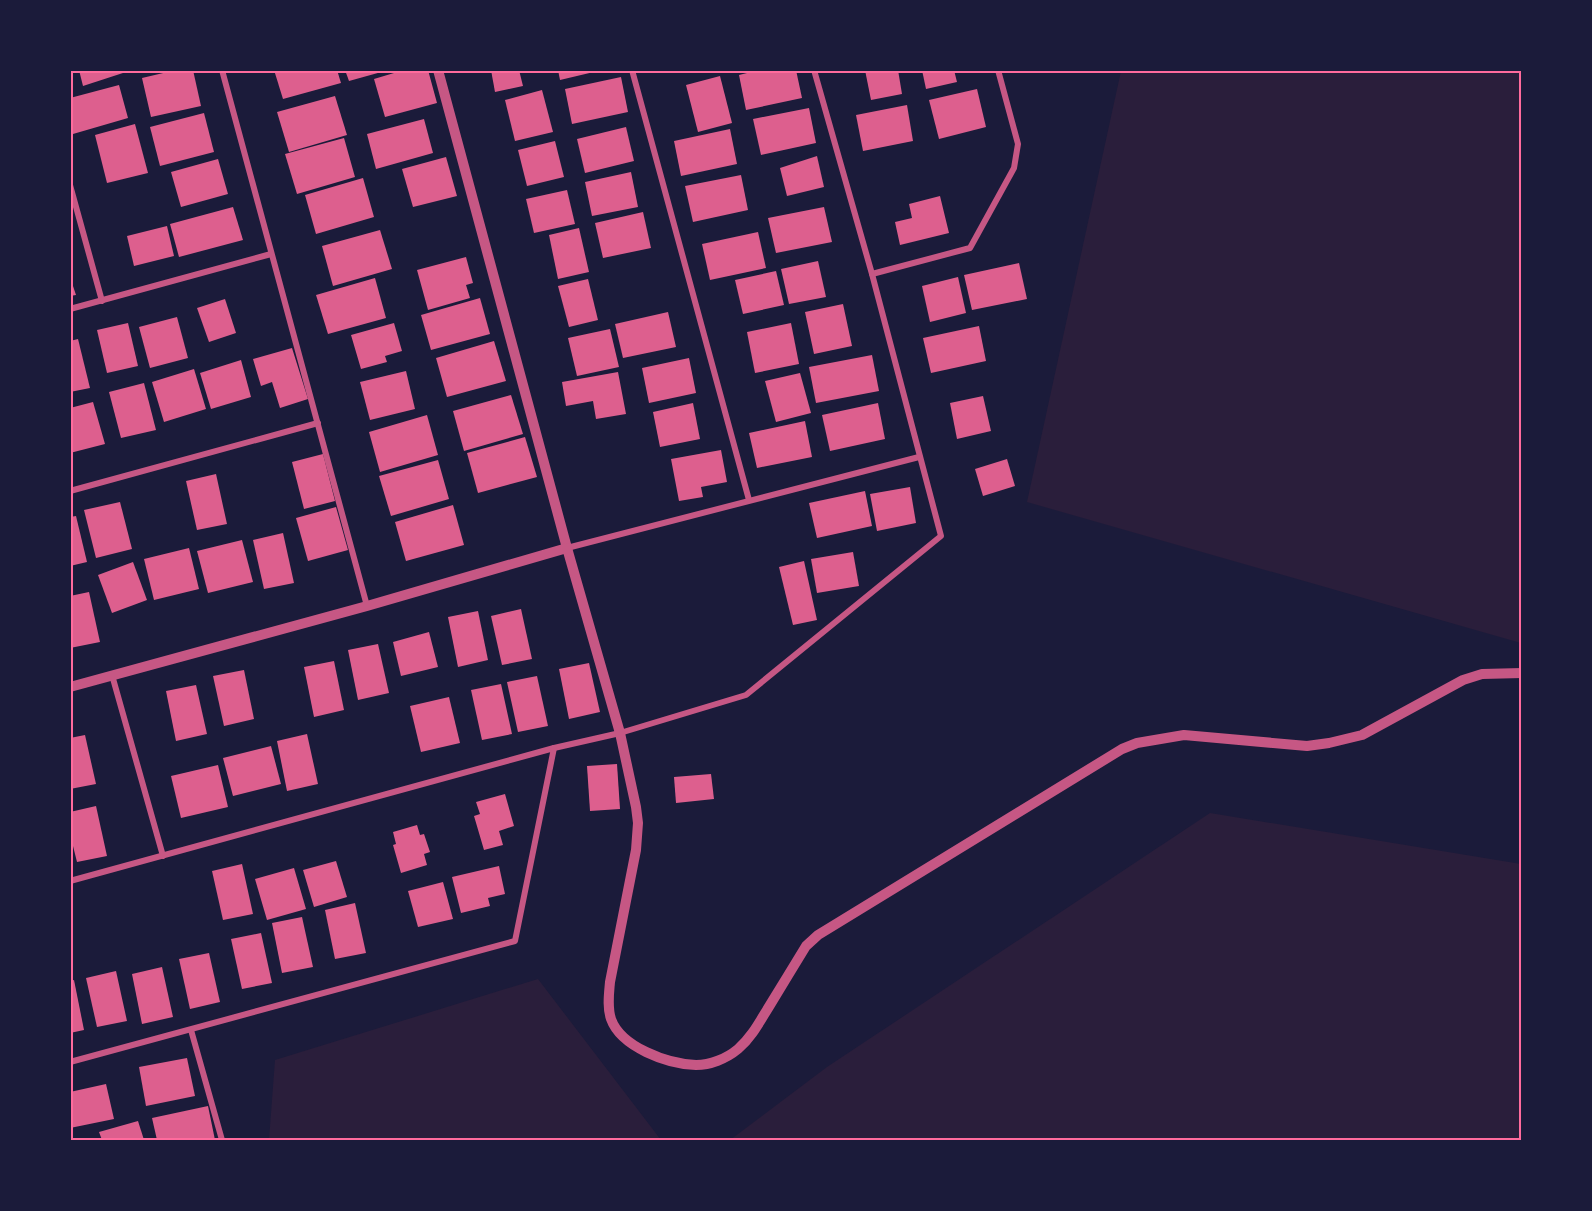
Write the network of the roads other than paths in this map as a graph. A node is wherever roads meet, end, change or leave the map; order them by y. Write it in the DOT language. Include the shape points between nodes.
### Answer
graph roads {
  1 [pos="222,70"];
  2 [pos="438,70"];
  3 [pos="632,70"];
  4 [pos="814,70"];
  5 [pos="998,70"];
  6 [pos="70,185"];
  7 [pos="271,254"];
  8 [pos="872,274"];
  9 [pos="102,301"];
  10 [pos="70,309"];
  11 [pos="318,423"];
  12 [pos="919,457"];
  13 [pos="70,491"];
  14 [pos="749,500"];
  15 [pos="567,548"];
  16 [pos="367,606"];
  17 [pos="1521,673"];
  18 [pos="112,675"];
  19 [pos="70,687"];
  20 [pos="620,733"];
  21 [pos="554,748"];
  22 [pos="162,856"];
  23 [pos="70,881"];
  24 [pos="191,1030"];
  25 [pos="70,1062"];
  26 [pos="222,1140"];
  1 -- 7 [label="street"];
  2 -- 15 [label="street"];
  3 -- 14 [label="street"];
  4 -- 8 [label="street"];
  5 -- 8 [label="street" via="1018,144 1014,168 970,248"];
  6 -- 9 [label="street"];
  7 -- 9 [label="street"];
  7 -- 11 [label="street"];
  8 -- 12 [label="street"];
  9 -- 10 [label="street"];
  11 -- 13 [label="street"];
  11 -- 16 [label="street"];
  12 -- 14 [label="street"];
  12 -- 20 [label="street" via="940,536 746,695"];
  14 -- 15 [label="street"];
  15 -- 16 [label="street"];
  15 -- 20 [label="street"];
  16 -- 18 [label="street"];
  17 -- 20 [label="street" via="1482,674 1463,680 1362,735 1329,743 1307,746 1184,735 1122,749 818,935 807,946 750,1037 726,1057 695,1065 633,1046 619,1034 611,1018 610,982 638,823"];
  18 -- 19 [label="street"];
  18 -- 22 [label="street"];
  20 -- 21 [label="street"];
  21 -- 22 [label="street"];
  21 -- 24 [label="street" via="515,941"];
  22 -- 23 [label="street"];
  24 -- 25 [label="street"];
  24 -- 26 [label="street"];
}
